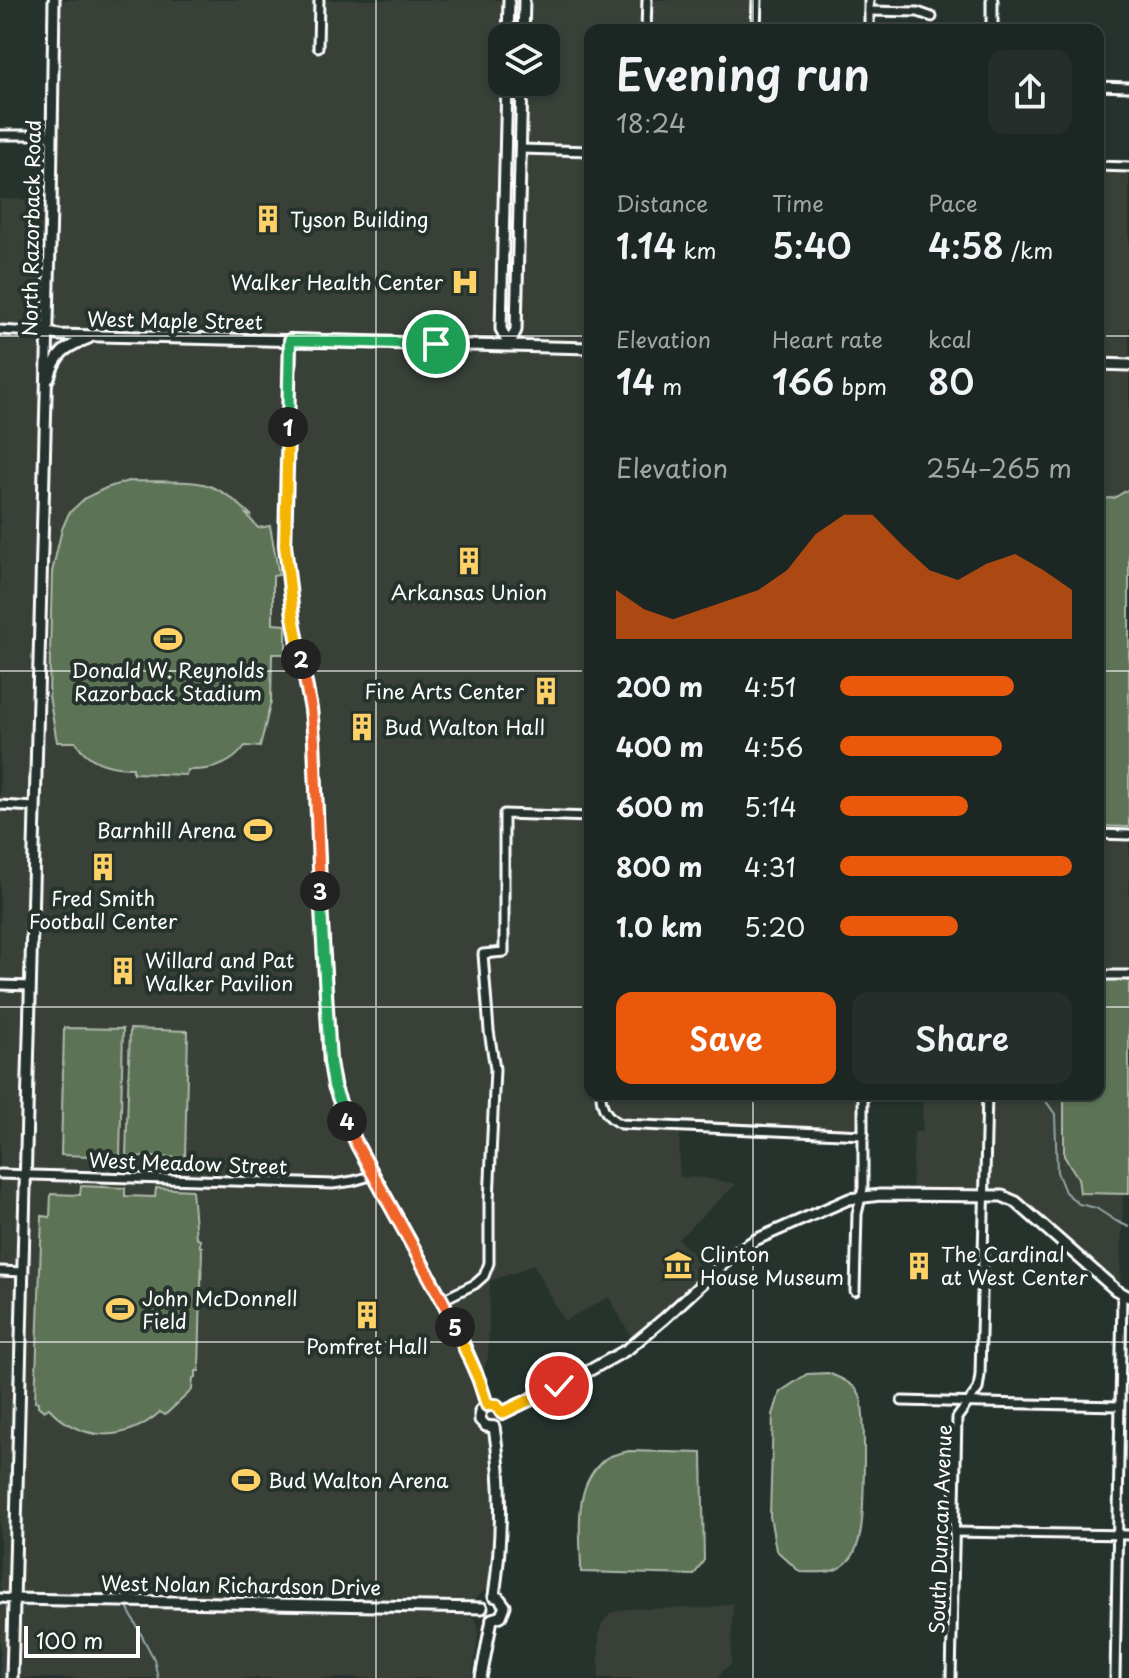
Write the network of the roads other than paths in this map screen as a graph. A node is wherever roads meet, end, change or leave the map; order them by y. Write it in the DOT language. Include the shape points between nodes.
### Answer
graph roads {
  1 [pos="54,0"];
  2 [pos="319,0"];
  3 [pos="509,0"];
  4 [pos="524,0"];
  5 [pos="647,0"];
  6 [pos="757,0"];
  7 [pos="869,0"];
  8 [pos="992,0"];
  9 [pos="869,11"];
  10 [pos="932,17"];
  11 [pos="508,24"];
  12 [pos="523,24"];
  13 [pos="646,24"];
  14 [pos="756,24"];
  15 [pos="869,24"];
  16 [pos="992,24"];
  17 [pos="318,47"];
  18 [pos="1104,86"];
  19 [pos="1129,87"];
  20 [pos="507,96"];
  21 [pos="522,96"];
  22 [pos="0,135"];
  23 [pos="52,135"];
  24 [pos="521,149"];
  25 [pos="584,151"];
  26 [pos="1104,166"];
  27 [pos="1129,167"];
  28 [pos="0,330"];
  29 [pos="47,333"];
  30 [pos="95,336"];
  31 [pos="290,340"];
  32 [pos="509,345"];
  33 [pos="584,348"];
  34 [pos="1104,364"];
  35 [pos="1129,365"];
  36 [pos="45,389"];
  37 [pos="0,805"];
  38 [pos="35,807"];
  39 [pos="584,817"];
  40 [pos="1104,834"];
  41 [pos="1129,835"];
  42 [pos="1104,975"];
  43 [pos="1129,975"];
  44 [pos="0,985"];
  45 [pos="30,986"];
  46 [pos="602,1100"];
  47 [pos="863,1100"];
  48 [pos="987,1100"];
  49 [pos="864,1135"];
  50 [pos="0,1174"];
  51 [pos="26,1175"];
  52 [pos="374,1175"];
  53 [pos="984,1195"];
  54 [pos="861,1197"];
  55 [pos="0,1271"];
  56 [pos="23,1272"];
  57 [pos="855,1291"];
  58 [pos="1126,1296"];
  59 [pos="442,1300"];
  60 [pos="902,1401"];
  61 [pos="967,1402"];
  62 [pos="487,1405"];
  63 [pos="1119,1406"];
  64 [pos="502,1413"];
  65 [pos="494,1427"];
  66 [pos="954,1532"];
  67 [pos="1117,1535"];
  68 [pos="1129,1535"];
  69 [pos="494,1596"];
  70 [pos="0,1598"];
  71 [pos="13,1599"];
  72 [pos="482,1608"];
  73 [pos="492,1619"];
  74 [pos="12,1678"];
  75 [pos="481,1678"];
  76 [pos="951,1678"];
  77 [pos="1115,1678"];
  1 -- 23 [label="street, North Razorback Road"];
  2 -- 17 [label="street"];
  3 -- 11 [label="street"];
  4 -- 12 [label="street"];
  5 -- 13 [label="street"];
  6 -- 14 [label="street"];
  7 -- 9 [label="street"];
  8 -- 16 [label="street"];
  9 -- 10 [label="street"];
  9 -- 15 [label="street"];
  18 -- 19 [label="street"];
  20 -- 32 [label="street" via="501,329"];
  21 -- 24 [label="street"];
  22 -- 23 [label="street"];
  23 -- 29 [label="street, North Razorback Road"];
  24 -- 25 [label="street"];
  24 -- 32 [label="street" via="516,330"];
  26 -- 27 [label="street"];
  28 -- 29 [label="street, West Maple Street"];
  29 -- 30 [label="street, West Maple Street"];
  29 -- 36 [label="street, North Razorback Road"];
  30 -- 31 [label="street, West Maple Street"];
  30 -- 36 [label="street" via="65,348"];
  31 -- 32 [label="street, West Maple Street"];
  31 -- 52 [label="street" via="285,545 314,740 330,1062 343,1113"];
  32 -- 33 [label="street, West Maple Street"];
  34 -- 35 [label="street"];
  36 -- 38 [label="street, North Razorback Road"];
  37 -- 38 [label="street"];
  38 -- 45 [label="street, North Razorback Road"];
  39 -- 59 [label="street" via="504,814 504,952 483,954 495,1069 488,1271"];
  40 -- 41 [label="street"];
  42 -- 43 [label="street"];
  44 -- 45 [label="street"];
  45 -- 51 [label="street, North Razorback Road"];
  46 -- 49 [label="street" via="608,1116 621,1124"];
  47 -- 49 [label="street"];
  48 -- 53 [label="street, South Duncan Avenue"];
  49 -- 54 [label="street"];
  50 -- 51 [label="street, West Meadow Street"];
  51 -- 52 [label="street, West Meadow Street" via="333,1184"];
  51 -- 56 [label="street, North Razorback Road"];
  52 -- 59 [label="street"];
  53 -- 54 [label="street"];
  53 -- 58 [label="street" via="1016,1202"];
  53 -- 61 [label="street, South Duncan Avenue" via="980,1375 978,1389"];
  54 -- 57 [label="street"];
  54 -- 64 [label="street" via="755,1240 628,1349"];
  55 -- 56 [label="street"];
  56 -- 71 [label="street, North Razorback Road"];
  58 -- 63 [label="street"];
  59 -- 62 [label="street"];
  60 -- 61 [label="street"];
  61 -- 63 [label="street"];
  61 -- 66 [label="street, South Duncan Avenue" via="957,1418"];
  62 -- 64 [label="street" via="496,1405"];
  62 -- 65 [label="street" via="480,1420"];
  63 -- 67 [label="street"];
  64 -- 65 [label="street"];
  65 -- 69 [label="street" via="500,1525"];
  66 -- 67 [label="street"];
  66 -- 76 [label="street, South Duncan Avenue"];
  67 -- 68 [label="street"];
  67 -- 77 [label="street"];
  69 -- 72 [label="street"];
  69 -- 73 [label="street" via="505,1606 501,1616"];
  70 -- 71 [label="street, West Nolan Richardson Drive"];
  71 -- 72 [label="street, West Nolan Richardson Drive"];
  71 -- 74 [label="street, North Razorback Road"];
  72 -- 73 [label="street"];
  73 -- 75 [label="street"];
}
